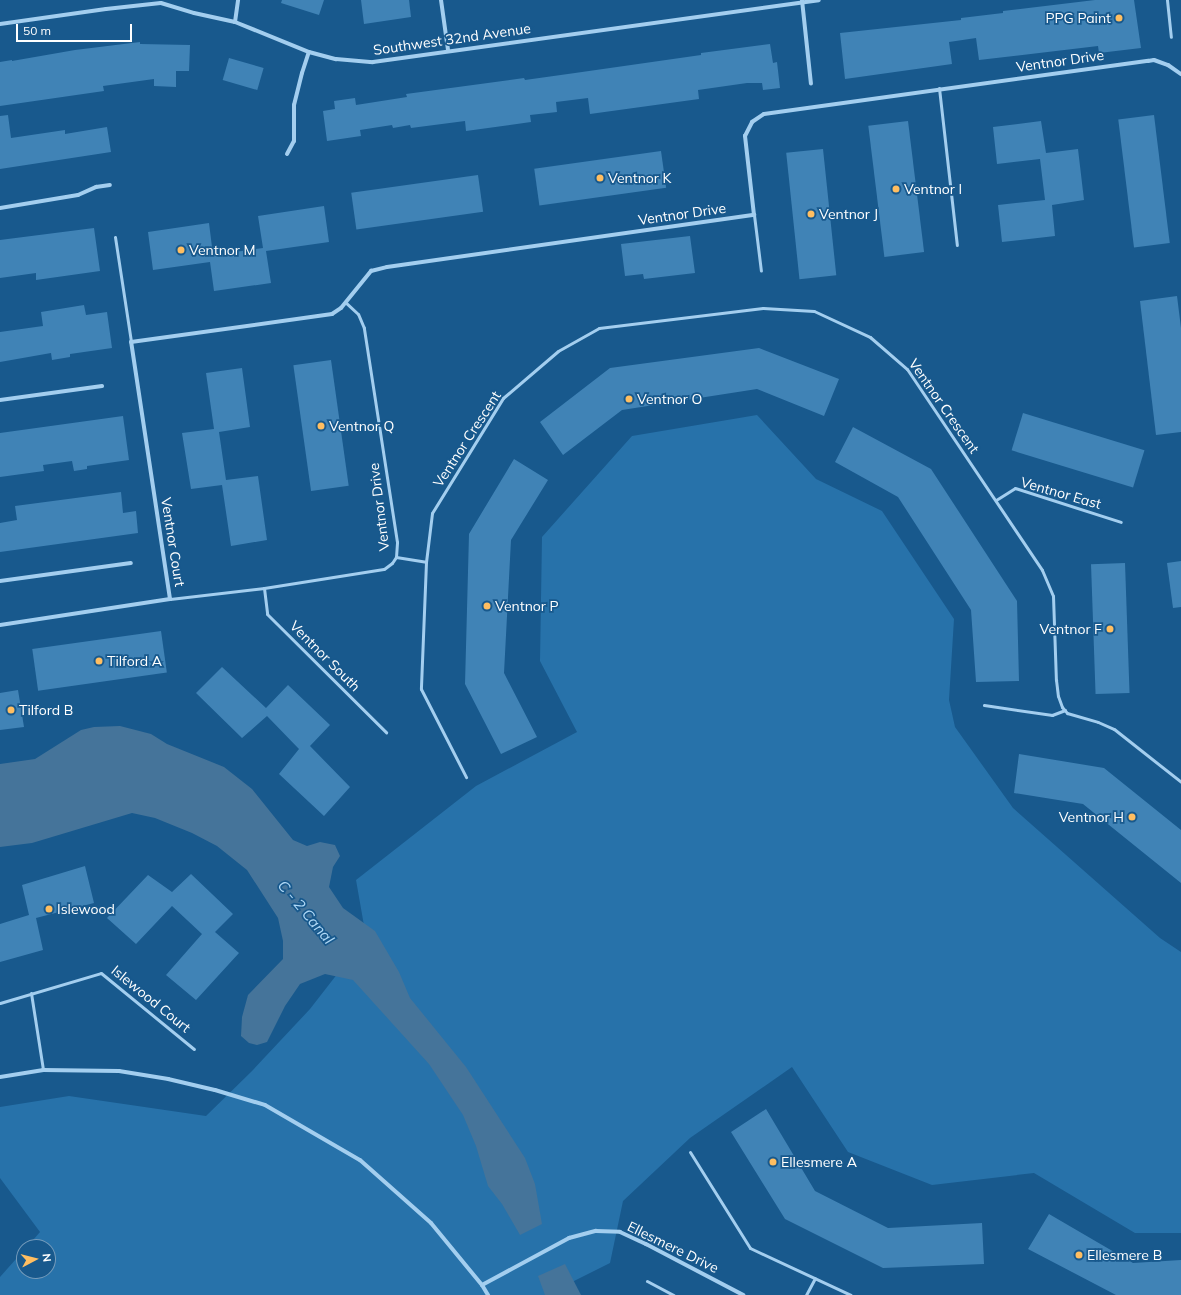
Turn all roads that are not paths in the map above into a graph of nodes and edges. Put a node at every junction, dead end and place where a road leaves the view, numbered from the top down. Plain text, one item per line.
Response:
1 (238, 0) edge
2 (441, 0) edge
3 (819, 0) edge
4 (1167, 0) edge
5 (802, 1) edge
6 (235, 22) junction
7 (0, 24) edge
8 (1171, 37) dead end
9 (448, 50) junction
10 (309, 52) junction
11 (1181, 74) edge
12 (811, 84) dead end
13 (939, 88) junction
14 (287, 154) dead end
15 (110, 184) dead end
16 (0, 208) edge
17 (754, 215) junction
18 (115, 237) dead end
19 (957, 245) dead end
20 (761, 271) dead end
21 (346, 303) junction
22 (131, 342) junction
23 (102, 386) dead end
24 (0, 400) edge
25 (996, 500) junction
26 (1121, 522) dead end
27 (396, 557) junction
28 (131, 562) dead end
29 (426, 562) junction
30 (0, 581) edge
31 (264, 588) junction
32 (170, 599) junction
33 (0, 625) edge
34 (984, 705) dead end
35 (1065, 710) junction
36 (386, 732) dead end
37 (466, 777) dead end
38 (1181, 782) edge
39 (30, 993) junction
40 (0, 1003) edge
41 (194, 1049) dead end
42 (43, 1070) junction
43 (0, 1077) edge
44 (690, 1152) dead end
45 (815, 1278) junction
46 (647, 1281) dead end
47 (482, 1285) junction
48 (488, 1295) edge
49 (673, 1295) edge
50 (743, 1295) edge
51 (806, 1295) edge
52 (851, 1295) edge

1 - 6 street
2 - 9 street
3 - 5 street, Southwest 32nd Avenue
4 - 8 lane
5 - 9 street, Southwest 32nd Avenue
5 - 12 street
6 - 7 street, Southwest 32nd Avenue
6 - 10 street, Southwest 32nd Avenue
9 - 10 street, Southwest 32nd Avenue
10 - 14 street
11 - 13 street, Ventnor Drive
13 - 17 street, Ventnor Drive
13 - 19 lane
15 - 16 street
17 - 20 lane
17 - 21 street, Ventnor Drive
18 - 22 lane
21 - 22 street, Ventnor Drive
21 - 27 lane, Ventnor Drive
22 - 32 street, Ventnor Court
23 - 24 street
25 - 26 lane, Ventnor East
25 - 29 lane, Ventnor Crescent
25 - 35 lane, Ventnor Crescent
27 - 29 lane
27 - 31 lane, Ventnor Drive
28 - 30 street
29 - 37 lane
31 - 32 lane, Ventnor Drive
31 - 36 lane, Ventnor South
32 - 33 street, Ventnor Court
34 - 35 lane
35 - 38 lane
39 - 40 lane, Islewood Court
39 - 41 lane, Islewood Court
39 - 42 lane
42 - 43 street
42 - 47 street
44 - 45 lane
45 - 51 lane
45 - 52 lane
46 - 49 lane
47 - 48 street
47 - 50 street, Ellesmere Drive

